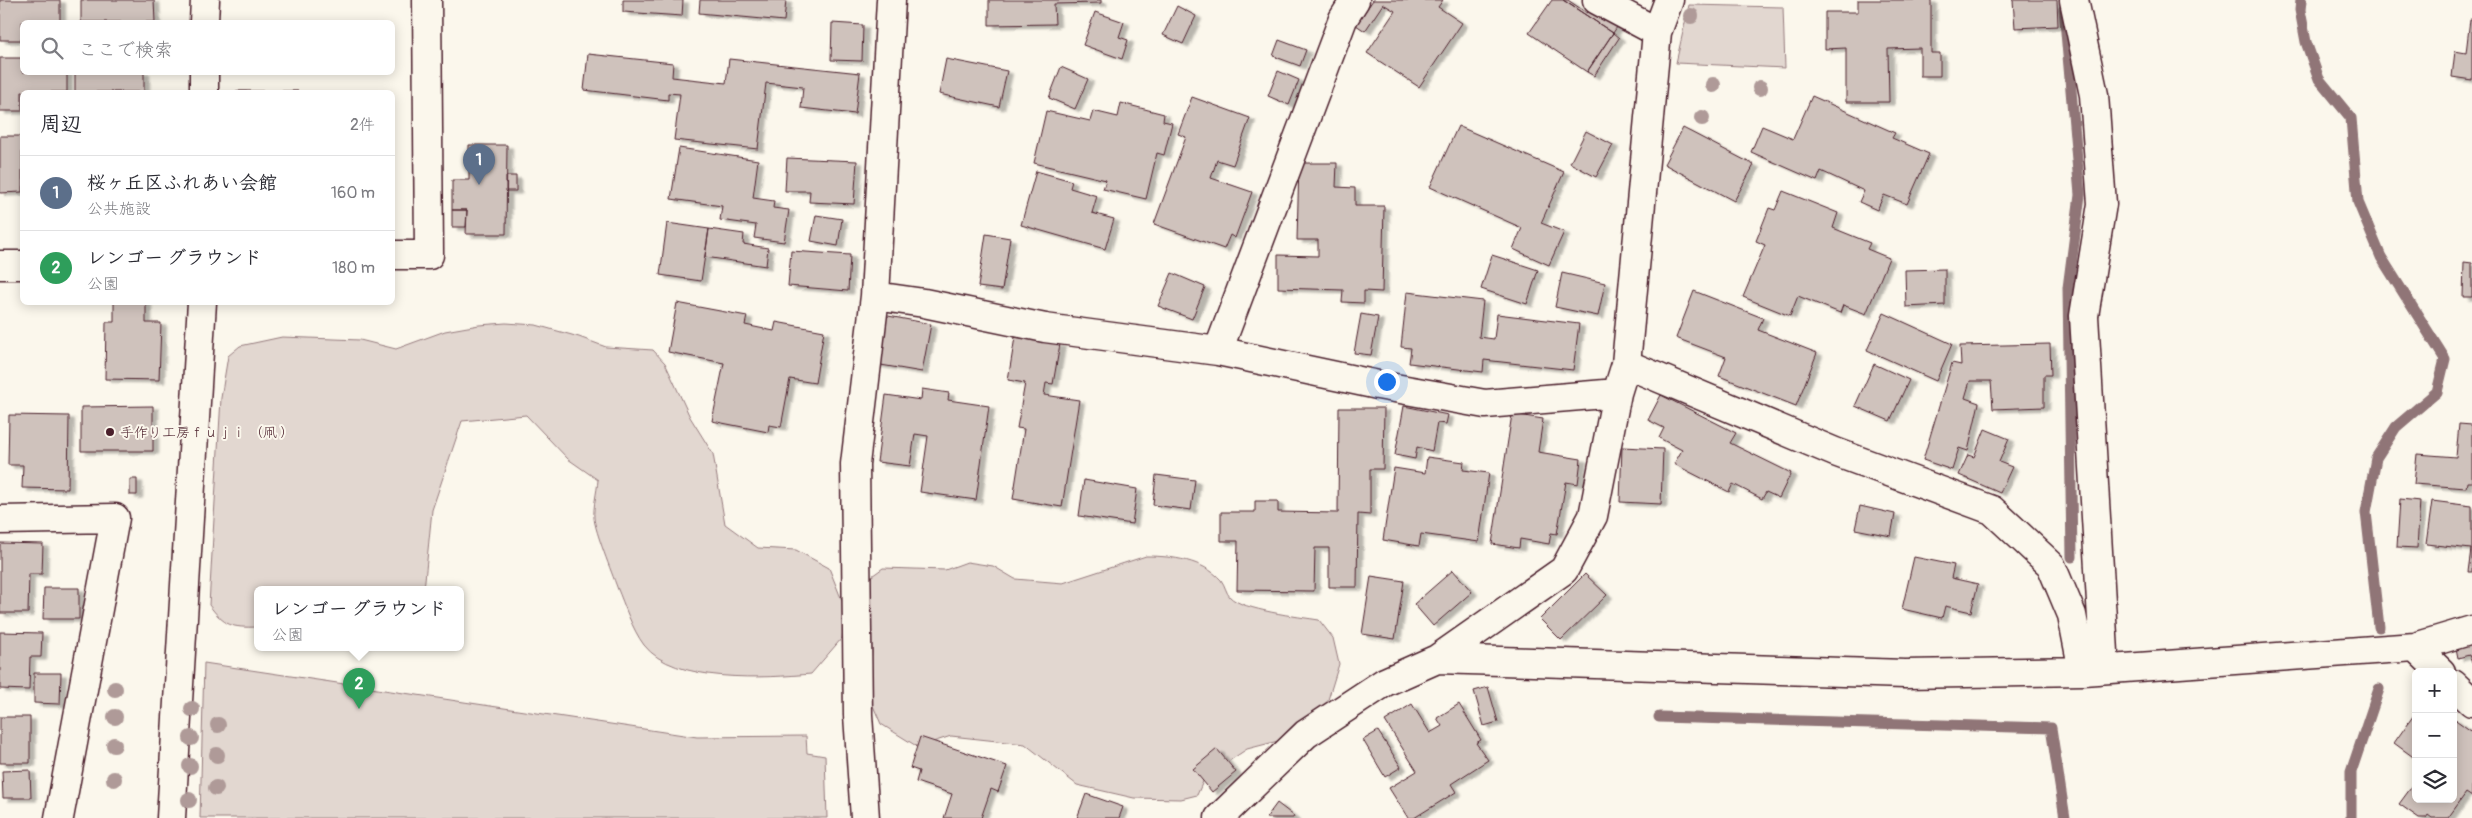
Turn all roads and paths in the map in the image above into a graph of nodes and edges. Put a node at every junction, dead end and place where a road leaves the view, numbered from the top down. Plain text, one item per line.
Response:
1 (204, 0) edge
2 (427, 0) edge
3 (891, 0) edge
4 (1355, 0) edge
5 (1597, 0) edge
6 (1669, 0) edge
7 (2074, 0) edge
8 (204, 20) edge
9 (1658, 32) junction
10 (204, 75) edge
11 (204, 90) edge
12 (395, 256) edge
13 (0, 265) edge
14 (20, 265) edge
15 (875, 296) junction
16 (202, 305) edge
17 (1218, 351) junction
18 (1626, 364) junction
19 (1617, 392) junction
20 (0, 520) edge
21 (2472, 630) edge
22 (2415, 647) junction
23 (1437, 659) junction
24 (2436, 668) edge
25 (2094, 670) junction
26 (2457, 688) edge
27 (2472, 702) edge
28 (59, 818) edge
29 (171, 818) edge
30 (865, 818) edge
31 (1219, 818) edge

1 - 8 street
2 - 12 street
3 - 15 street
4 - 17 street
5 - 9 street
6 - 9 street
7 - 25 street
9 - 18 street
10 - 11 street
13 - 14 street
15 - 17 street
15 - 30 street
16 - 29 street
17 - 19 street
18 - 19 street
18 - 25 street
19 - 23 street
20 - 28 street
21 - 22 street
22 - 24 street
22 - 25 street
23 - 25 street
23 - 31 street
26 - 27 street

